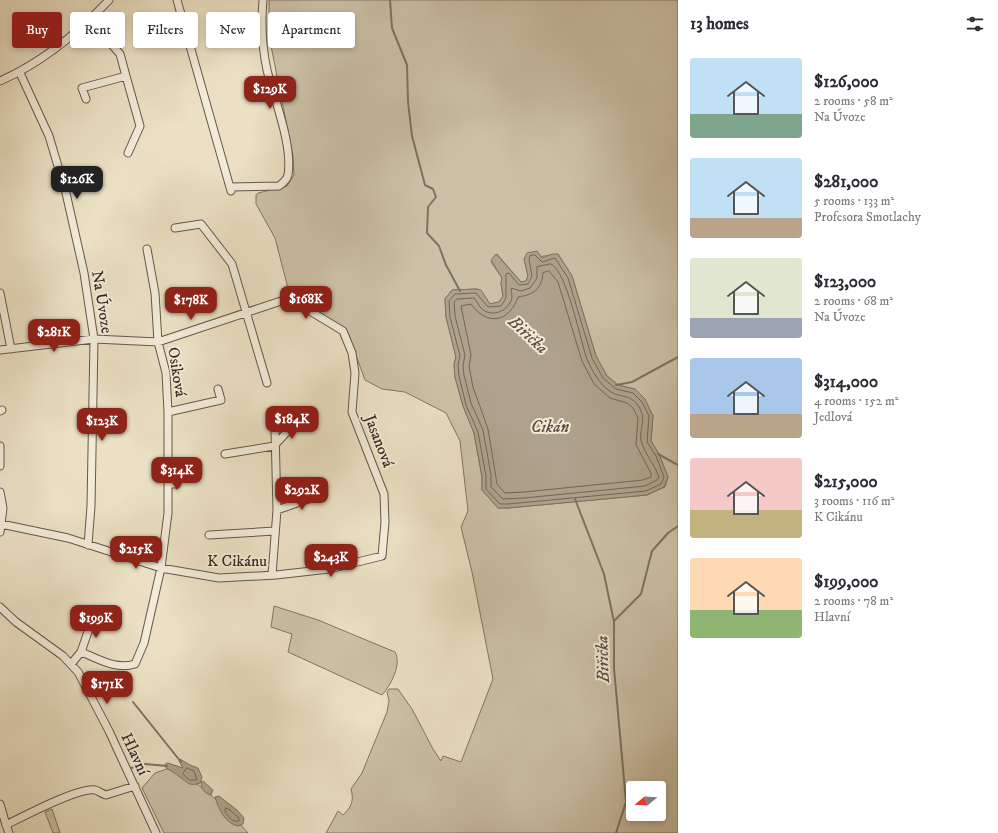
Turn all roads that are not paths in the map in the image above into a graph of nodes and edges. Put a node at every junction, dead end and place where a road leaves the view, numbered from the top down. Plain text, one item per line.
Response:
1 (109, 0) edge
2 (177, 0) edge
3 (263, 0) edge
4 (98, 12) edge
5 (70, 36) edge
6 (115, 48) edge
7 (20, 73) junction
8 (126, 76) junction
9 (0, 82) edge
10 (86, 99) dead end
11 (128, 153) dead end
12 (176, 228) dead end
13 (147, 248) dead end
14 (0, 293) edge
15 (245, 312) junction
16 (94, 339) junction
17 (158, 342) junction
18 (11, 349) junction
19 (0, 350) edge
20 (267, 383) dead end
21 (218, 390) dead end
22 (168, 412) junction
23 (296, 422) dead end
24 (275, 430) dead end
25 (0, 446) edge
26 (274, 446) junction
27 (225, 454) dead end
28 (0, 466) edge
29 (176, 474) dead end
30 (168, 484) junction
31 (0, 492) edge
32 (320, 495) dead end
33 (277, 510) junction
34 (1, 524) junction
35 (275, 531) junction
36 (0, 532) edge
37 (209, 535) dead end
38 (88, 545) junction
39 (382, 556) joint
40 (161, 568) junction
41 (272, 575) junction
42 (0, 607) edge
43 (92, 620) dead end
44 (81, 652) junction
45 (71, 664) junction
46 (135, 786) junction
47 (0, 804) edge
48 (6, 825) junction
49 (9, 833) edge
50 (156, 833) edge

1 - 4 street
2 - 3 street
5 - 7 street
6 - 8 street
7 - 9 street
7 - 16 street, Na Úvoze
8 - 10 street
8 - 11 street
12 - 15 street
13 - 17 street, Osiková
14 - 18 street
15 - 17 street
15 - 20 street
15 - 39 street, Jasanová
16 - 17 street
16 - 18 street
16 - 38 street, Na Úvoze
17 - 22 street, Osiková
18 - 19 street
21 - 22 street, Osiková
22 - 30 street
23 - 26 street
24 - 26 street
25 - 28 street
26 - 27 street
26 - 33 street
29 - 30 street
30 - 40 street
31 - 34 street
32 - 33 street
33 - 35 street
34 - 36 street
34 - 38 street, K Cikánu
35 - 37 street
35 - 41 street
38 - 40 street, K Cikánu
39 - 41 street, K Cikánu
40 - 41 street, K Cikánu
40 - 44 street
42 - 45 street, Hlavní
43 - 44 street
44 - 45 street
45 - 46 street, Hlavní
46 - 48 street
46 - 50 street, Hlavní
47 - 48 street
48 - 49 street

